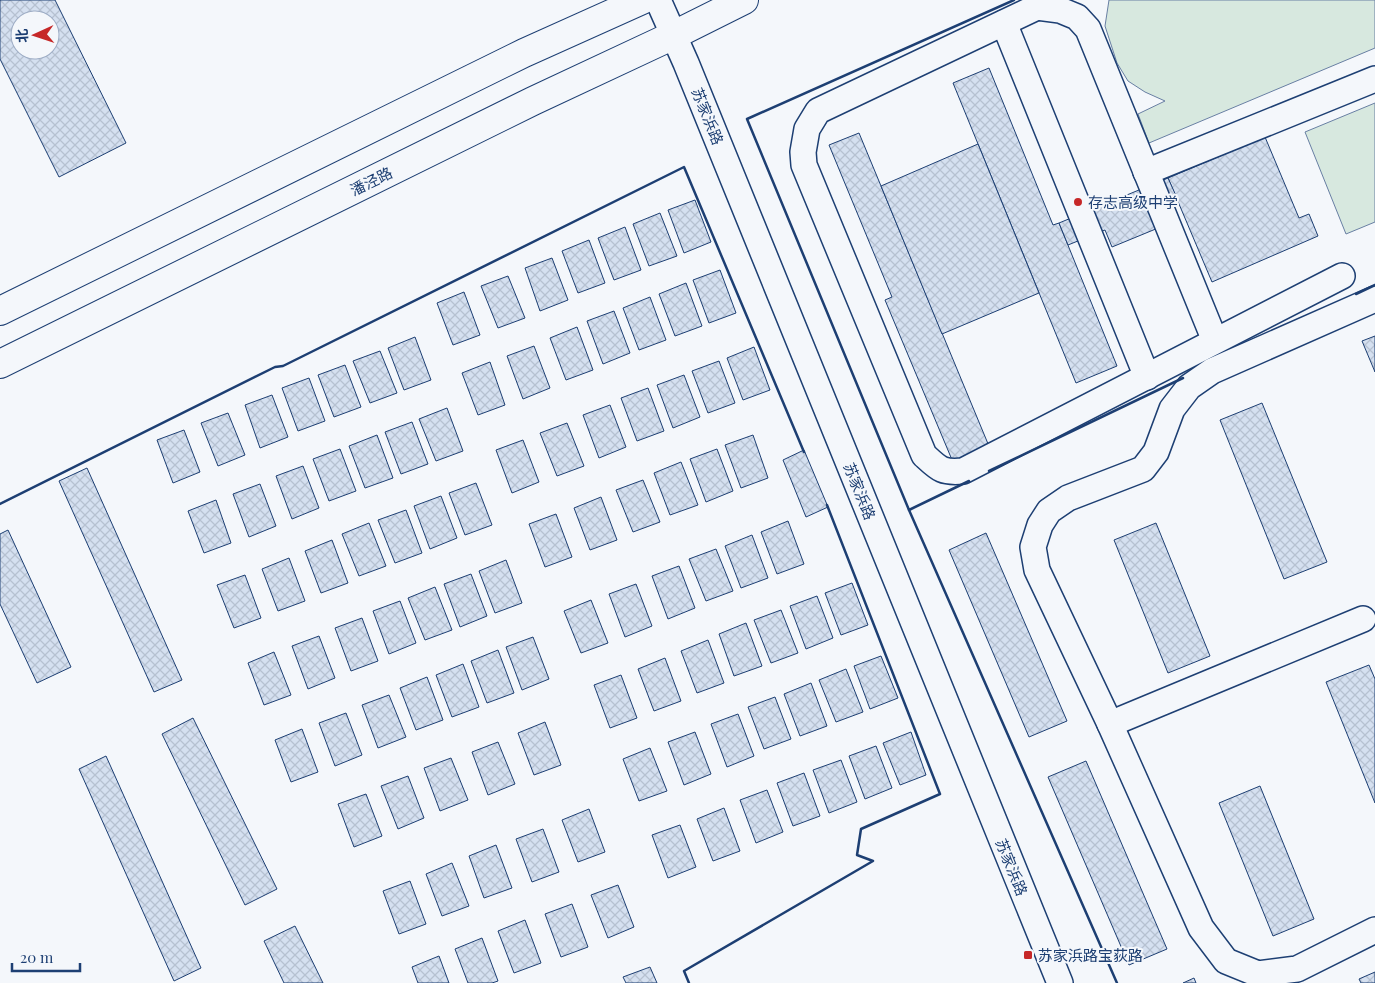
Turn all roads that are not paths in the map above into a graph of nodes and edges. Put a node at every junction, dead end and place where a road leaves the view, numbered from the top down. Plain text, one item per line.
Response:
1 (642, 0) edge
2 (658, 0) edge
3 (744, 0) edge
4 (1035, 4) edge
5 (1004, 23) junction
6 (674, 35) junction
7 (1375, 79) edge
8 (1146, 172) junction
9 (1342, 276) dead end
10 (1375, 300) edge
11 (0, 311) edge
12 (1215, 341) junction
13 (0, 364) edge
14 (1147, 376) junction
15 (1363, 619) dead end
16 (1110, 724) junction
17 (1375, 930) edge
18 (1060, 983) edge

1 - 11 main road
2 - 6 street, 苏家浜路
3 - 6 main road, 潘泾路
4 - 5 street
4 - 8 street
5 - 14 street
5 - 14 street
6 - 13 main road, 潘泾路
6 - 18 street, 苏家浜路
7 - 8 street
8 - 12 street
9 - 12 street
10 - 16 street
12 - 14 street
15 - 16 street
16 - 17 street

